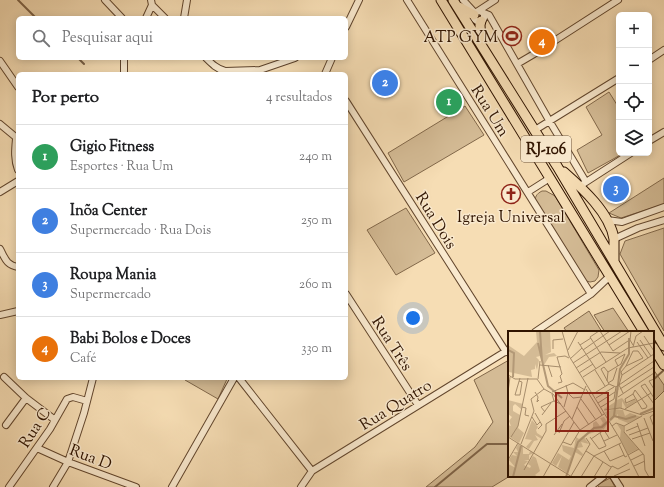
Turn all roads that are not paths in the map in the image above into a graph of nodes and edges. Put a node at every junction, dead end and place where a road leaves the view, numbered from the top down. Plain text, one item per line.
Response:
1 (105, 0) edge
2 (187, 0) edge
3 (358, 0) edge
4 (407, 0) edge
5 (441, 0) edge
6 (495, 0) edge
7 (618, 0) edge
8 (457, 1) edge
9 (152, 3) edge
10 (479, 15) junction
11 (120, 16) edge
12 (147, 16) edge
13 (163, 16) edge
14 (184, 16) edge
15 (348, 22) edge
16 (481, 44) junction
17 (664, 50) edge
18 (652, 58) edge
19 (124, 60) edge
20 (208, 60) edge
21 (289, 60) edge
22 (331, 60) edge
23 (0, 61) edge
24 (517, 64) junction
25 (124, 72) edge
26 (326, 72) edge
27 (616, 80) edge
28 (16, 84) edge
29 (348, 104) edge
30 (550, 122) junction
31 (0, 124) edge
32 (535, 130) junction
33 (664, 132) edge
34 (16, 138) edge
35 (652, 139) edge
36 (16, 144) edge
37 (626, 156) edge
38 (16, 165) edge
39 (557, 166) junction
40 (550, 178) junction
41 (16, 182) edge
42 (583, 184) junction
43 (0, 192) edge
44 (528, 192) junction
45 (664, 207) edge
46 (607, 220) junction
47 (664, 220) edge
48 (622, 222) junction
49 (626, 233) junction
50 (614, 239) junction
51 (0, 248) edge
52 (614, 262) junction
53 (16, 266) edge
54 (610, 276) junction
55 (591, 294) junction
56 (348, 297) edge
57 (16, 311) edge
58 (0, 315) edge
59 (536, 331) edge
60 (643, 331) edge
61 (664, 346) edge
62 (654, 349) edge
63 (507, 351) edge
64 (663, 364) edge
65 (4, 377) dead end
66 (92, 380) edge
67 (233, 380) edge
68 (241, 380) edge
69 (26, 398) junction
70 (87, 401) junction
71 (418, 405) junction
72 (55, 420) junction
73 (6, 425) dead end
74 (36, 448) junction
75 (68, 462) junction
76 (312, 471) junction
77 (603, 477) edge
78 (614, 477) edge
79 (124, 485) edge
80 (9, 487) edge
81 (53, 487) edge
82 (136, 487) edge
83 (172, 487) edge
84 (301, 487) edge
85 (590, 487) edge
86 (620, 487) edge

1 - 11 street
2 - 14 street
3 - 15 street
4 - 44 street, Rua Um
5 - 40 highway, RJ-106
6 - 10 street
7 - 24 street
8 - 10 highway
8 - 16 highway, RJ-106
9 - 12 street
9 - 13 street
10 - 16 highway
10 - 24 street
16 - 32 highway, RJ-106
17 - 18 street
19 - 25 street
20 - 21 street
22 - 26 street
23 - 28 street
24 - 30 street
27 - 30 street
29 - 63 street, Rua Dois
30 - 32 street
30 - 42 street
31 - 34 street
32 - 39 highway, RJ-106
33 - 35 street
36 - 38 street
37 - 42 street
39 - 42 highway
39 - 52 highway, RJ-106
40 - 44 street
40 - 54 highway, RJ-106
41 - 43 street
42 - 46 highway
44 - 55 street, Rua Um
45 - 48 street
46 - 48 street
46 - 50 highway
47 - 49 street
48 - 49 street
49 - 50 street
50 - 52 highway
51 - 53 street
52 - 61 highway, RJ-106
54 - 55 street
54 - 60 highway, RJ-106
55 - 59 street
56 - 71 street, Rua Três
57 - 58 street
62 - 64 highway
63 - 71 street, Rua Quatro
65 - 69 street
66 - 70 street
67 - 83 street
68 - 76 street
69 - 72 street
69 - 73 street
70 - 72 street, Rua C
70 - 75 street
71 - 76 street, Rua Quatro
72 - 74 street, Rua C
74 - 75 street, Rua D
74 - 80 street, Rua C
75 - 79 street, Rua D
75 - 81 street
76 - 84 street, Rua Quatro
77 - 85 street
78 - 86 street
79 - 82 street, Rua D

